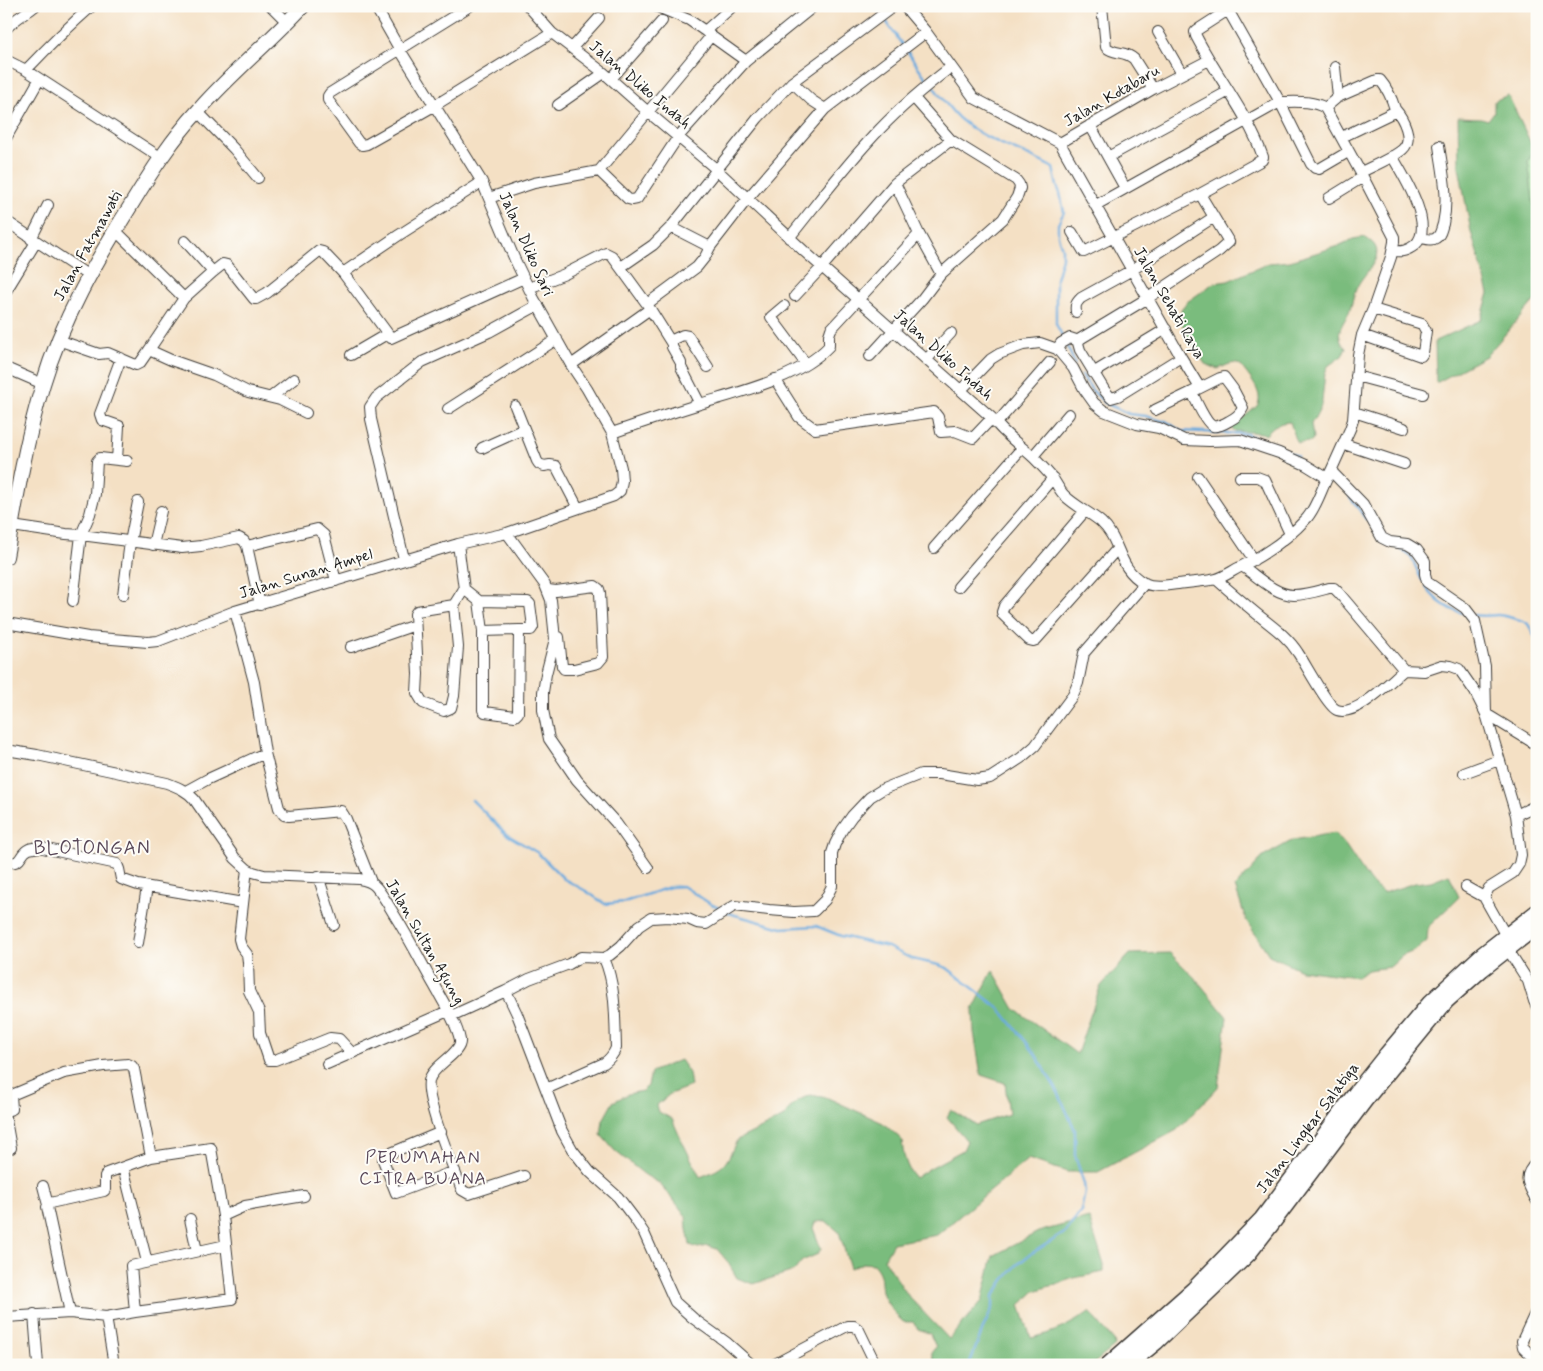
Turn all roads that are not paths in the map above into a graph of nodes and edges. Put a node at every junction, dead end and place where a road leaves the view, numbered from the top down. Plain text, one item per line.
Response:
1 (35, 6) edge
2 (92, 6) edge
3 (272, 6) edge
4 (303, 6) edge
5 (376, 6) edge
6 (470, 6) edge
7 (528, 6) edge
8 (655, 6) edge
9 (733, 6) edge
10 (814, 6) edge
11 (904, 6) edge
12 (1102, 6) edge
13 (1228, 8) edge
14 (886, 12) edge
15 (599, 18) dead end
16 (662, 21) dead end
17 (288, 23) junction
18 (6, 29) edge
19 (926, 32) junction
20 (1158, 32) dead end
21 (552, 34) junction
22 (708, 34) junction
23 (572, 48) junction
24 (400, 50) junction
25 (6, 60) edge
26 (1209, 60) junction
27 (746, 61) junction
28 (952, 67) junction
29 (1335, 67) dead end
30 (26, 70) junction
31 (1182, 74) junction
32 (608, 76) junction
33 (39, 80) junction
34 (792, 82) junction
35 (1153, 89) junction
36 (1229, 91) junction
37 (1338, 97) junction
38 (914, 98) junction
39 (1280, 102) junction
40 (558, 105) dead end
41 (434, 106) junction
42 (1325, 108) junction
43 (825, 109) junction
44 (1396, 109) junction
45 (197, 111) junction
46 (648, 112) junction
47 (1246, 122) junction
48 (1090, 125) junction
49 (678, 137) junction
50 (1342, 137) junction
51 (6, 138) edge
52 (951, 140) junction
53 (1060, 143) junction
54 (1439, 146) dead end
55 (1348, 152) junction
56 (1392, 156) junction
57 (160, 157) junction
58 (1108, 157) junction
59 (716, 169) junction
60 (599, 171) junction
61 (1362, 175) junction
62 (258, 178) dead end
63 (482, 182) junction
64 (895, 182) junction
65 (1125, 188) junction
66 (1200, 194) junction
67 (489, 198) junction
68 (748, 198) junction
69 (1329, 198) dead end
70 (48, 205) dead end
71 (1096, 205) junction
72 (1214, 217) junction
73 (6, 222) edge
74 (671, 227) junction
75 (115, 230) junction
76 (1072, 232) dead end
77 (919, 234) junction
78 (1114, 237) junction
79 (789, 238) junction
80 (1421, 238) junction
81 (33, 240) junction
82 (185, 241) dead end
83 (710, 247) junction
84 (1393, 251) junction
85 (822, 267) junction
86 (621, 268) junction
87 (1132, 270) junction
88 (213, 272) junction
89 (343, 273) junction
90 (941, 274) junction
91 (89, 276) junction
92 (524, 278) junction
93 (529, 288) junction
94 (6, 291) edge
95 (795, 296) dead end
96 (184, 298) junction
97 (1148, 298) junction
98 (859, 299) junction
99 (538, 305) junction
100 (649, 306) junction
101 (784, 306) dead end
102 (1373, 309) junction
103 (1076, 312) dead end
104 (1166, 329) junction
105 (894, 330) junction
106 (951, 333) dead end
107 (388, 334) junction
108 (1362, 335) junction
109 (557, 339) junction
110 (58, 340) junction
111 (670, 341) junction
112 (1067, 343) junction
113 (149, 350) junction
114 (351, 355) dead end
115 (870, 356) dead end
116 (1181, 357) junction
117 (121, 358) junction
118 (926, 359) junction
119 (1050, 362) dead end
120 (806, 364) junction
121 (571, 365) junction
122 (708, 367) dead end
123 (6, 368) edge
124 (1093, 373) junction
125 (1356, 376) junction
126 (294, 379) dead end
127 (775, 379) junction
128 (43, 384) junction
129 (961, 390) junction
130 (1196, 390) junction
131 (1423, 394) dead end
132 (271, 397) junction
133 (700, 404) junction
134 (515, 406) dead end
135 (448, 409) dead end
136 (1155, 410) dead end
137 (1354, 412) junction
138 (306, 413) dead end
139 (1069, 414) dead end
140 (994, 421) junction
141 (1404, 428) dead end
142 (524, 429) junction
143 (612, 433) junction
144 (1344, 444) junction
145 (482, 448) dead end
146 (1022, 448) junction
147 (1033, 456) junction
148 (1404, 464) dead end
149 (1329, 475) junction
150 (1198, 477) dead end
151 (1240, 477) dead end
152 (1053, 478) junction
153 (610, 497) joint
154 (138, 502) dead end
155 (10, 505) edge
156 (578, 508) junction
157 (161, 511) dead end
158 (1085, 511) junction
159 (12, 526) junction
160 (507, 533) junction
161 (1290, 534) junction
162 (82, 535) junction
163 (130, 542) junction
164 (458, 544) junction
165 (154, 545) junction
166 (247, 546) junction
167 (934, 548) dead end
168 (1117, 549) junction
169 (6, 557) edge
170 (404, 559) junction
171 (1254, 560) junction
172 (1242, 566) junction
173 (1216, 579) junction
174 (336, 581) junction
175 (1145, 583) junction
176 (958, 587) dead end
177 (464, 589) junction
178 (552, 590) junction
179 (123, 595) dead end
180 (73, 600) dead end
181 (479, 601) junction
182 (260, 604) junction
183 (454, 605) junction
184 (235, 611) junction
185 (6, 623) edge
186 (415, 624) junction
187 (518, 630) junction
188 (483, 631) junction
189 (351, 647) dead end
190 (1404, 670) junction
191 (1486, 714) junction
192 (1537, 745) edge
193 (6, 750) edge
194 (265, 753) junction
195 (1499, 760) junction
196 (1464, 773) dead end
197 (186, 791) junction
198 (1537, 805) edge
199 (1516, 815) junction
200 (6, 862) edge
201 (648, 868) dead end
202 (247, 869) junction
203 (318, 876) junction
204 (371, 882) junction
205 (147, 886) junction
206 (1466, 887) dead end
207 (1484, 897) junction
208 (243, 903) junction
209 (1537, 912) edge
210 (334, 925) dead end
211 (1537, 926) edge
212 (1507, 942) junction
213 (138, 943) dead end
214 (604, 958) junction
215 (506, 991) junction
216 (1537, 1007) edge
217 (449, 1013) junction
218 (352, 1053) junction
219 (326, 1064) dead end
220 (546, 1089) junction
221 (6, 1111) edge
222 (6, 1120) edge
223 (441, 1132) junction
224 (11, 1148) dead end
225 (151, 1157) junction
226 (1537, 1162) edge
227 (123, 1167) junction
228 (455, 1171) junction
229 (524, 1176) dead end
230 (43, 1186) dead end
231 (304, 1196) dead end
232 (1537, 1201) edge
233 (48, 1205) junction
234 (223, 1216) junction
235 (190, 1220) dead end
236 (1266, 1223) junction
237 (226, 1245) junction
238 (197, 1251) junction
239 (147, 1262) junction
240 (1537, 1309) edge
241 (135, 1312) junction
242 (70, 1313) junction
243 (34, 1314) junction
244 (6, 1316) edge
245 (106, 1317) junction
246 (1537, 1361) edge
247 (38, 1365) edge
248 (114, 1365) edge
249 (752, 1365) edge
250 (773, 1365) edge
251 (876, 1365) edge
252 (1108, 1365) edge
253 (1128, 1365) edge

1 - 18 street
2 - 30 street
3 - 17 street
4 - 17 main road, Jalan Fatmawati
5 - 24 street, Jalan Dliko Sari
6 - 24 street
7 - 21 street, Jalan Dliko Indah
8 - 22 street
9 - 22 street
10 - 27 street
11 - 19 street, Jalan Kotabaru
12 - 35 street
13 - 26 street
13 - 39 street
14 - 34 street
15 - 23 street
16 - 32 street
17 - 45 main road, Jalan Fatmawati
19 - 28 street, Jalan Kotabaru
19 - 43 street
20 - 31 street
21 - 23 street, Jalan Dliko Indah
21 - 41 street
22 - 27 street
22 - 46 street
23 - 32 street, Jalan Dliko Indah
24 - 41 street, Jalan Dliko Sari
24 - 41 street
25 - 30 street
26 - 31 street, Jalan Kotabaru
26 - 36 street
27 - 49 street
28 - 38 street
28 - 53 street, Jalan Kotabaru
29 - 37 street
30 - 33 street
31 - 35 street, Jalan Kotabaru
32 - 40 street
32 - 46 street, Jalan Dliko Indah
33 - 51 street
33 - 57 street
34 - 43 street
34 - 59 street
35 - 48 street, Jalan Kotabaru
36 - 47 street
36 - 58 street
37 - 42 street
37 - 44 street
38 - 52 street
38 - 79 street
39 - 42 street
39 - 47 street
39 - 55 street
41 - 63 street, Jalan Dliko Sari
42 - 50 street
43 - 68 street
44 - 50 street
44 - 56 street
45 - 57 main road, Jalan Fatmawati
45 - 62 street
46 - 49 street, Jalan Dliko Indah
46 - 60 street
47 - 65 street
47 - 66 street
48 - 53 street, Jalan Kotabaru
48 - 58 street
49 - 59 street, Jalan Dliko Indah
49 - 60 street
50 - 55 street
52 - 64 street
52 - 90 street
53 - 71 street, Jalan Sehati Raya
54 - 80 street
55 - 61 street
56 - 61 street
56 - 80 street
57 - 75 main road, Jalan Fatmawati
58 - 65 street
59 - 68 street, Jalan Dliko Indah
59 - 74 street
60 - 67 street
61 - 69 street
61 - 84 street
63 - 67 street, Jalan Dliko Sari
63 - 89 street
64 - 77 street
64 - 85 street
65 - 71 street
66 - 72 street
66 - 78 street
67 - 92 street, Jalan Dliko Sari
68 - 79 street, Jalan Dliko Indah
68 - 83 street
70 - 81 street
71 - 78 street, Jalan Sehati Raya
72 - 87 street
72 - 97 street
73 - 81 street
74 - 83 street
74 - 86 street
75 - 91 main road, Jalan Fatmawati
75 - 96 street
76 - 78 street
77 - 90 street
77 - 98 street
78 - 87 street, Jalan Sehati Raya
79 - 85 street, Jalan Dliko Indah
80 - 84 street
81 - 91 street
81 - 94 street
82 - 88 street
83 - 100 street
84 - 102 street
85 - 95 street
85 - 98 street, Jalan Dliko Indah
86 - 93 street
86 - 100 street
87 - 97 street, Jalan Sehati Raya
87 - 103 street
88 - 89 street
88 - 96 street
89 - 107 street
90 - 105 street
91 - 110 main road, Jalan Fatmawati
92 - 93 street, Jalan Dliko Sari
92 - 107 street
93 - 99 street, Jalan Dliko Sari
96 - 113 street
97 - 104 street, Jalan Sehati Raya
97 - 112 street
98 - 105 street, Jalan Dliko Indah
98 - 120 street
99 - 109 street, Jalan Dliko Sari
99 - 170 street
100 - 111 street
100 - 121 street
101 - 120 street
102 - 108 street
102 - 108 street
104 - 116 street, Jalan Sehati Raya
104 - 124 street
105 - 115 street
105 - 118 street, Jalan Dliko Indah
106 - 118 street
107 - 114 street
108 - 125 street
109 - 121 street, Jalan Dliko Sari
109 - 135 street
110 - 117 street
110 - 128 main road, Jalan Fatmawati
111 - 122 street
111 - 133 street
112 - 124 street
112 - 129 street
112 - 149 street
113 - 117 street
113 - 132 street
116 - 124 street
116 - 130 street, Jalan Sehati Raya
117 - 162 street
118 - 129 street, Jalan Dliko Indah
119 - 140 street
120 - 127 street
121 - 143 street, Jalan Dliko Sari
123 - 128 street
125 - 131 street
125 - 137 street
126 - 132 street
127 - 133 street
127 - 140 street
128 - 155 main road, Jalan Fatmawati
129 - 140 street, Jalan Dliko Indah
130 - 130 street
130 - 136 street
132 - 138 street
133 - 143 street
134 - 142 street
137 - 141 street
137 - 144 street
139 - 147 street
140 - 146 street, Jalan Dliko Indah
142 - 145 street
142 - 156 street
143 - 153 street, Jalan Dliko Sari
144 - 148 street
144 - 149 street
146 - 147 street, Jalan Dliko Indah
146 - 167 street
147 - 152 street, Jalan Dliko Indah
149 - 161 street
149 - 191 street
150 - 171 street
151 - 161 street
152 - 158 street, Jalan Dliko Indah
152 - 176 street
153 - 156 street, Jalan Sunan Ampel
154 - 163 street
155 - 159 main road, Jalan Fatmawati
156 - 160 street, Jalan Sunan Ampel
157 - 165 street
158 - 168 street, Jalan Dliko Indah
158 - 168 street
159 - 162 street
159 - 169 main road, Jalan Fatmawati
160 - 164 street, Jalan Sunan Ampel
160 - 178 street
161 - 171 street
162 - 163 street
162 - 180 street
163 - 165 street
163 - 179 street
164 - 170 street, Jalan Sunan Ampel
164 - 177 street
165 - 166 street
166 - 174 street
166 - 182 street
168 - 175 street, Jalan Dliko Indah
170 - 174 street, Jalan Sunan Ampel
171 - 172 street
172 - 173 street
172 - 190 street
173 - 175 street
173 - 190 street
174 - 182 street, Jalan Sunan Ampel
175 - 214 street
177 - 181 street
177 - 183 street
178 - 178 street
178 - 201 street
181 - 187 street
181 - 188 street
182 - 184 street, Jalan Sunan Ampel
183 - 186 street
183 - 186 street
184 - 185 street, Jalan Sunan Ampel
184 - 194 street
186 - 189 street
187 - 188 street
187 - 188 street
190 - 191 street
191 - 192 street
191 - 195 street
193 - 197 street
194 - 197 street
194 - 204 street
195 - 196 street
195 - 199 street
197 - 202 street
198 - 199 street
199 - 207 street
200 - 205 street
202 - 203 street, Jalan Sultan Agung
202 - 208 street
203 - 204 street, Jalan Sultan Agung
203 - 210 street
204 - 217 street, Jalan Sultan Agung
205 - 208 street
205 - 213 street
206 - 207 street
207 - 212 street
208 - 218 street
209 - 212 highway, Jalan Lingkar Salatiga
211 - 212 highway, Jalan Lingkar Salatiga
212 - 216 street
212 - 236 highway, Jalan Lingkar Salatiga
214 - 215 street
214 - 220 street
215 - 217 street
215 - 220 street
217 - 218 street
217 - 223 street, Jalan Sultan Agung
218 - 219 street
220 - 249 street
221 - 225 street
222 - 224 street
223 - 228 street, Jalan Sultan Agung
223 - 228 street
225 - 227 street
225 - 234 street
226 - 232 street
227 - 233 street
227 - 239 street
228 - 229 street, Jalan Sultan Agung
230 - 233 street
231 - 234 street
233 - 242 street
234 - 237 street
235 - 238 street
236 - 252 highway, Jalan Lingkar Salatiga
236 - 253 highway, Jalan Lingkar Salatiga
237 - 238 street
237 - 241 street
238 - 239 street
239 - 241 street
240 - 246 street
241 - 245 street
242 - 243 street
242 - 245 street
243 - 244 street
243 - 247 street
245 - 248 street
250 - 251 street

